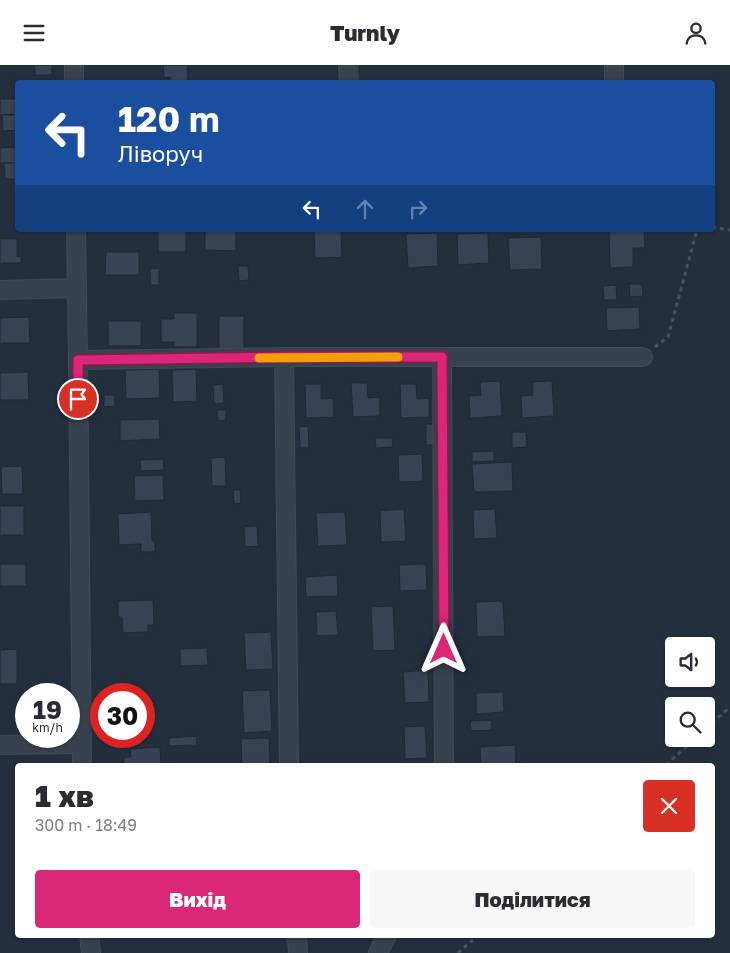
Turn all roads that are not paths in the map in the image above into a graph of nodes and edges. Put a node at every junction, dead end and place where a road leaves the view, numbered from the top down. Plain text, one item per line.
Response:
1 (74, 65) edge
2 (348, 65) edge
3 (614, 65) edge
4 (74, 80) edge
5 (349, 80) edge
6 (614, 80) edge
7 (76, 232) edge
8 (77, 288) junction
9 (0, 290) edge
10 (284, 357) junction
11 (442, 357) junction
12 (642, 357) road end
13 (78, 360) junction
14 (81, 744) junction
15 (0, 745) edge
16 (82, 763) edge
17 (289, 763) edge
18 (444, 763) edge
19 (89, 938) edge
20 (297, 938) edge
21 (386, 938) edge
22 (91, 953) edge
23 (298, 953) edge
24 (378, 953) edge

1 - 4 street
2 - 5 street
3 - 6 street
7 - 8 street
8 - 9 street
8 - 13 street
10 - 11 street
10 - 13 street
10 - 17 street
11 - 12 street
11 - 18 street
13 - 14 street
14 - 15 street
14 - 16 street
19 - 22 street
20 - 23 street
21 - 24 street

